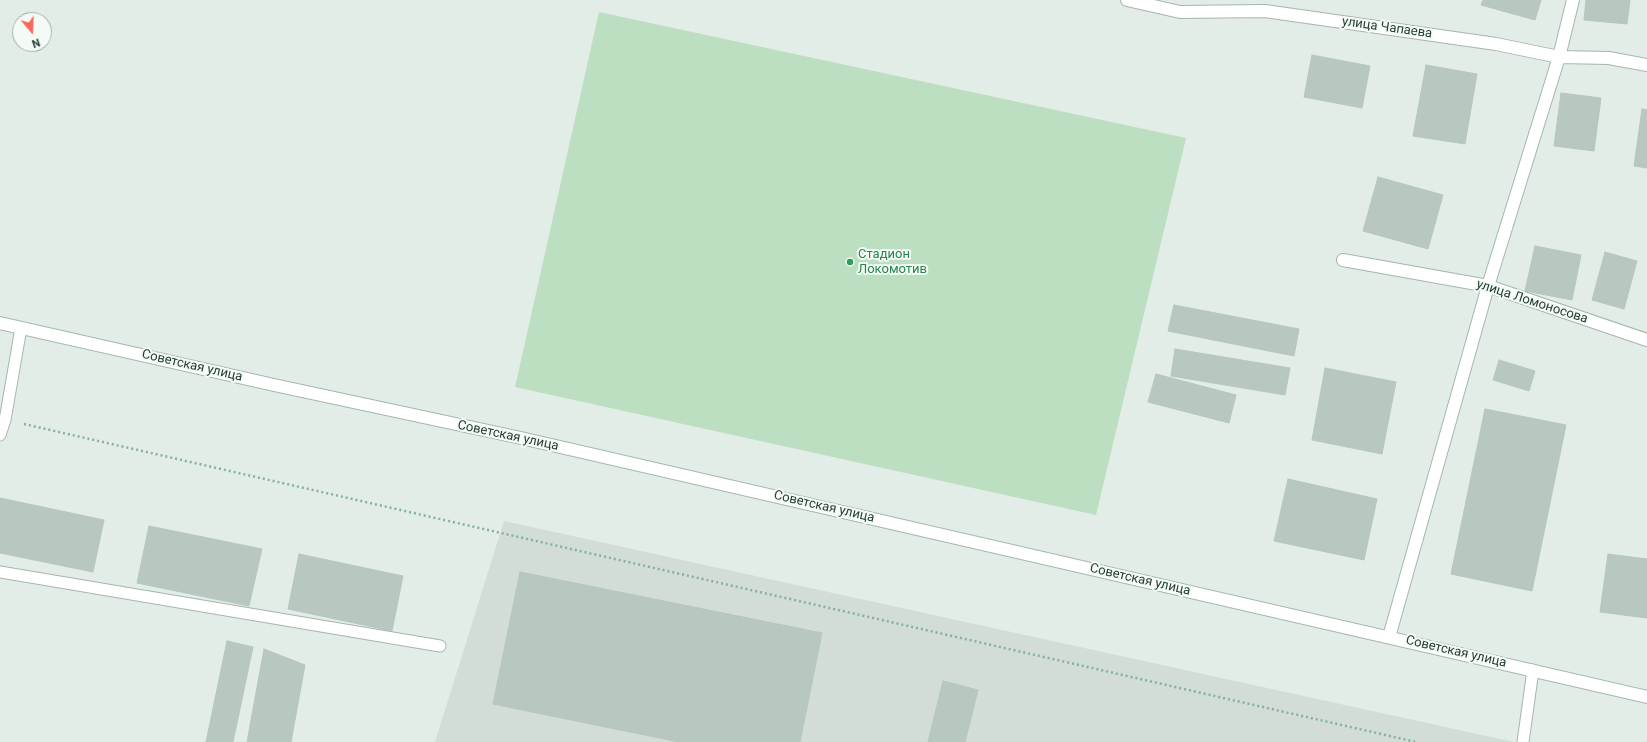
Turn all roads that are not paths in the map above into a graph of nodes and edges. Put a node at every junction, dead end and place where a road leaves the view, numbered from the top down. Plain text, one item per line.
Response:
1 (1127, 0) edge
2 (1574, 0) edge
3 (1559, 57) junction
4 (1647, 65) edge
5 (1343, 260) dead end
6 (1488, 286) junction
7 (0, 323) edge
8 (21, 328) junction
9 (1647, 340) edge
10 (0, 435) edge
11 (0, 572) edge
12 (1389, 637) junction
13 (440, 646) dead end
14 (1533, 670) junction
15 (1647, 697) edge
16 (1523, 742) edge

1 - 3 main road, улица Чапаева
2 - 3 main road
3 - 4 main road, улица Чапаева
3 - 6 main road
5 - 6 main road, улица Ломоносова
6 - 9 main road, улица Ломоносова
6 - 12 main road
7 - 8 main road, Советская улица
8 - 10 lane
8 - 12 main road, Советская улица
11 - 13 lane
12 - 14 main road, Советская улица
14 - 15 main road, Советская улица
14 - 16 lane

